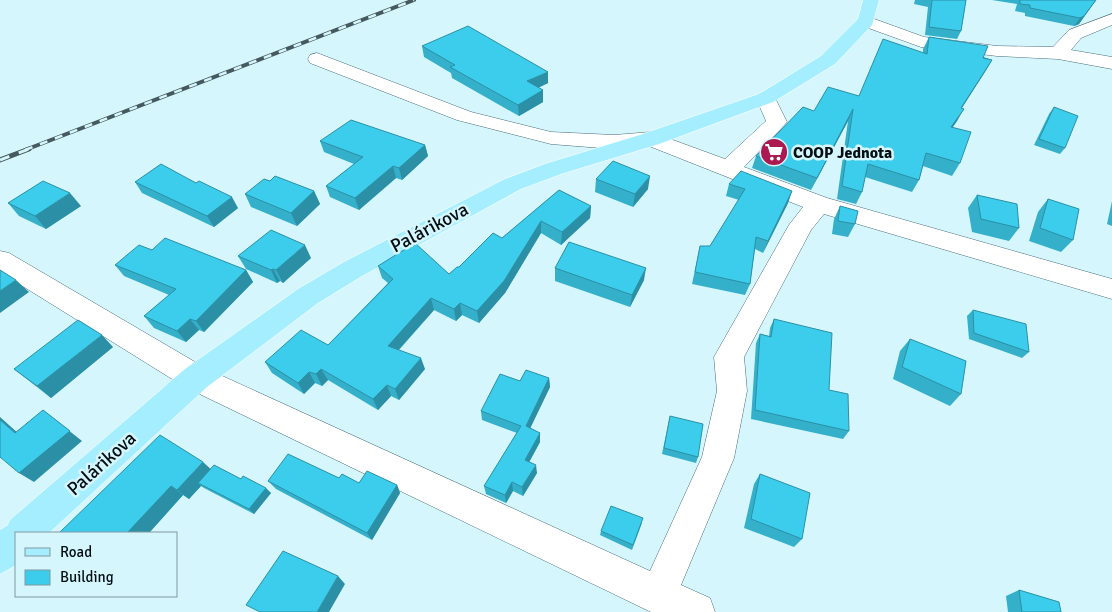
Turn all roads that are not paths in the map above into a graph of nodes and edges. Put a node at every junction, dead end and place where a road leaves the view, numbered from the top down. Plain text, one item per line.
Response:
1 (868, 11) edge
2 (1112, 19) edge
3 (1058, 53) junction
4 (317, 58) dead end
5 (1112, 64) edge
6 (766, 98) junction
7 (651, 139) junction
8 (728, 168) junction
9 (819, 204) junction
10 (0, 260) edge
11 (1112, 289) edge
12 (196, 378) junction
13 (24, 532) edge
14 (15, 541) edge
15 (0, 556) edge
16 (658, 596) junction
17 (696, 612) edge

1 - 3 street
1 - 6 main road, Palárikova
2 - 3 street
3 - 5 street
4 - 7 street
6 - 7 main road, Palárikova
6 - 8 street
7 - 8 street
7 - 12 main road, Palárikova
8 - 9 street
9 - 11 street
9 - 16 street
10 - 12 street
12 - 13 main road, Palárikova
12 - 16 street
14 - 15 main road
16 - 17 street

